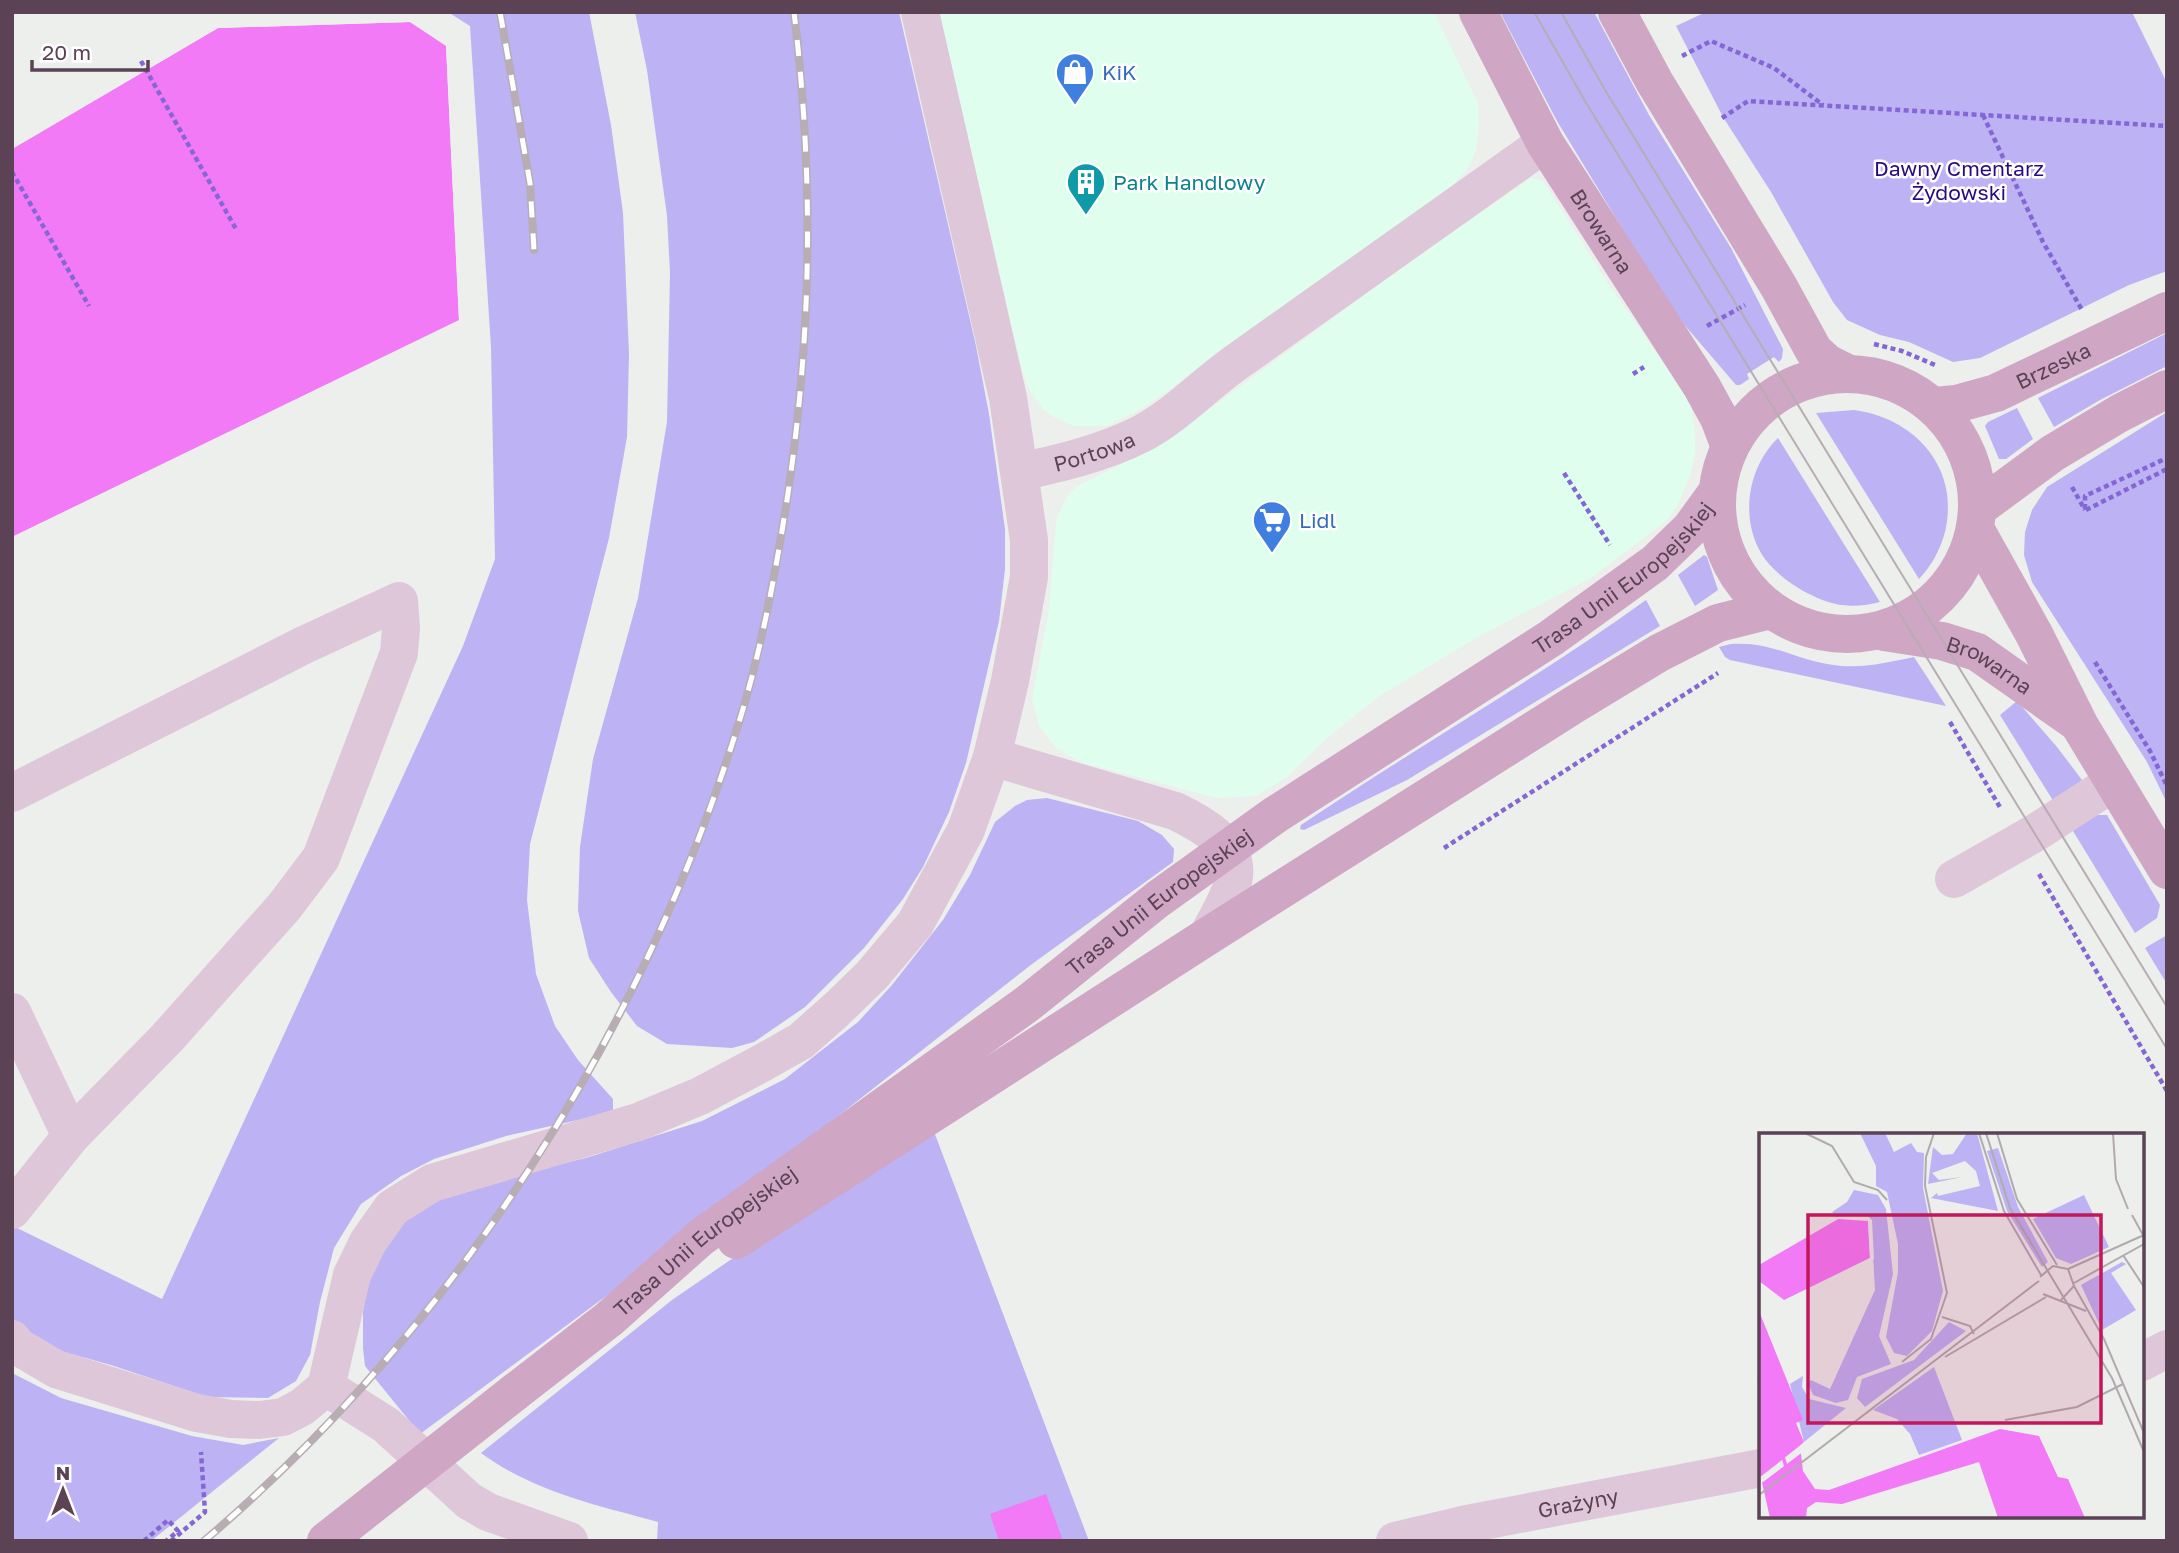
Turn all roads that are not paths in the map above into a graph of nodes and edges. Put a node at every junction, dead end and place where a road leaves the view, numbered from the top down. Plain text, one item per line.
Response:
1 (920, 12) edge
2 (1478, 12) edge
3 (1617, 12) edge
4 (1545, 143) junction
5 (2167, 311) edge
6 (1857, 357) junction
7 (2167, 389) edge
8 (1935, 406) junction
9 (1730, 447) junction
10 (1020, 472) junction
11 (1715, 495) junction
12 (1979, 519) junction
13 (1770, 610) junction
14 (1884, 632) junction
15 (2080, 726) junction
16 (992, 757) junction
17 (2114, 782) junction
18 (12, 793) edge
19 (1227, 850) junction
20 (2167, 870) edge
21 (1954, 879) dead end
22 (1208, 936) junction
23 (12, 1012) edge
24 (71, 1136) junction
25 (12, 1210) edge
26 (609, 1320) junction
27 (12, 1339) edge
28 (2167, 1349) edge
29 (2144, 1361) edge
30 (326, 1387) junction
31 (1759, 1468) edge
32 (326, 1541) edge
33 (569, 1541) edge
34 (1395, 1541) edge

1 - 10 street
2 - 4 main road, Browarna
3 - 6 main road
4 - 9 main road, Browarna
4 - 10 street, Portowa
5 - 8 main road, Brzeska
6 - 8 main road
6 - 9 main road
7 - 12 main road
8 - 12 main road, Browarna
9 - 11 main road
10 - 16 street
11 - 13 main road, Browarna
11 - 19 main road, Trasa Unii Europejskiej
12 - 14 main road
12 - 15 main road, Browarna
13 - 14 main road, Browarna
13 - 22 main road, Trasa Unii Europejskiej
14 - 15 main road, Browarna
15 - 17 main road, Browarna
16 - 19 street
16 - 30 street
17 - 20 main road, Browarna
17 - 21 street
18 - 24 street
19 - 22 street
19 - 26 main road, Trasa Unii Europejskiej
22 - 26 main road, Trasa Unii Europejskiej
23 - 24 street
24 - 25 street
26 - 32 main road, Trasa Unii Europejskiej, bridge
27 - 30 street
28 - 29 street
30 - 33 street
31 - 34 street, Grażyny

